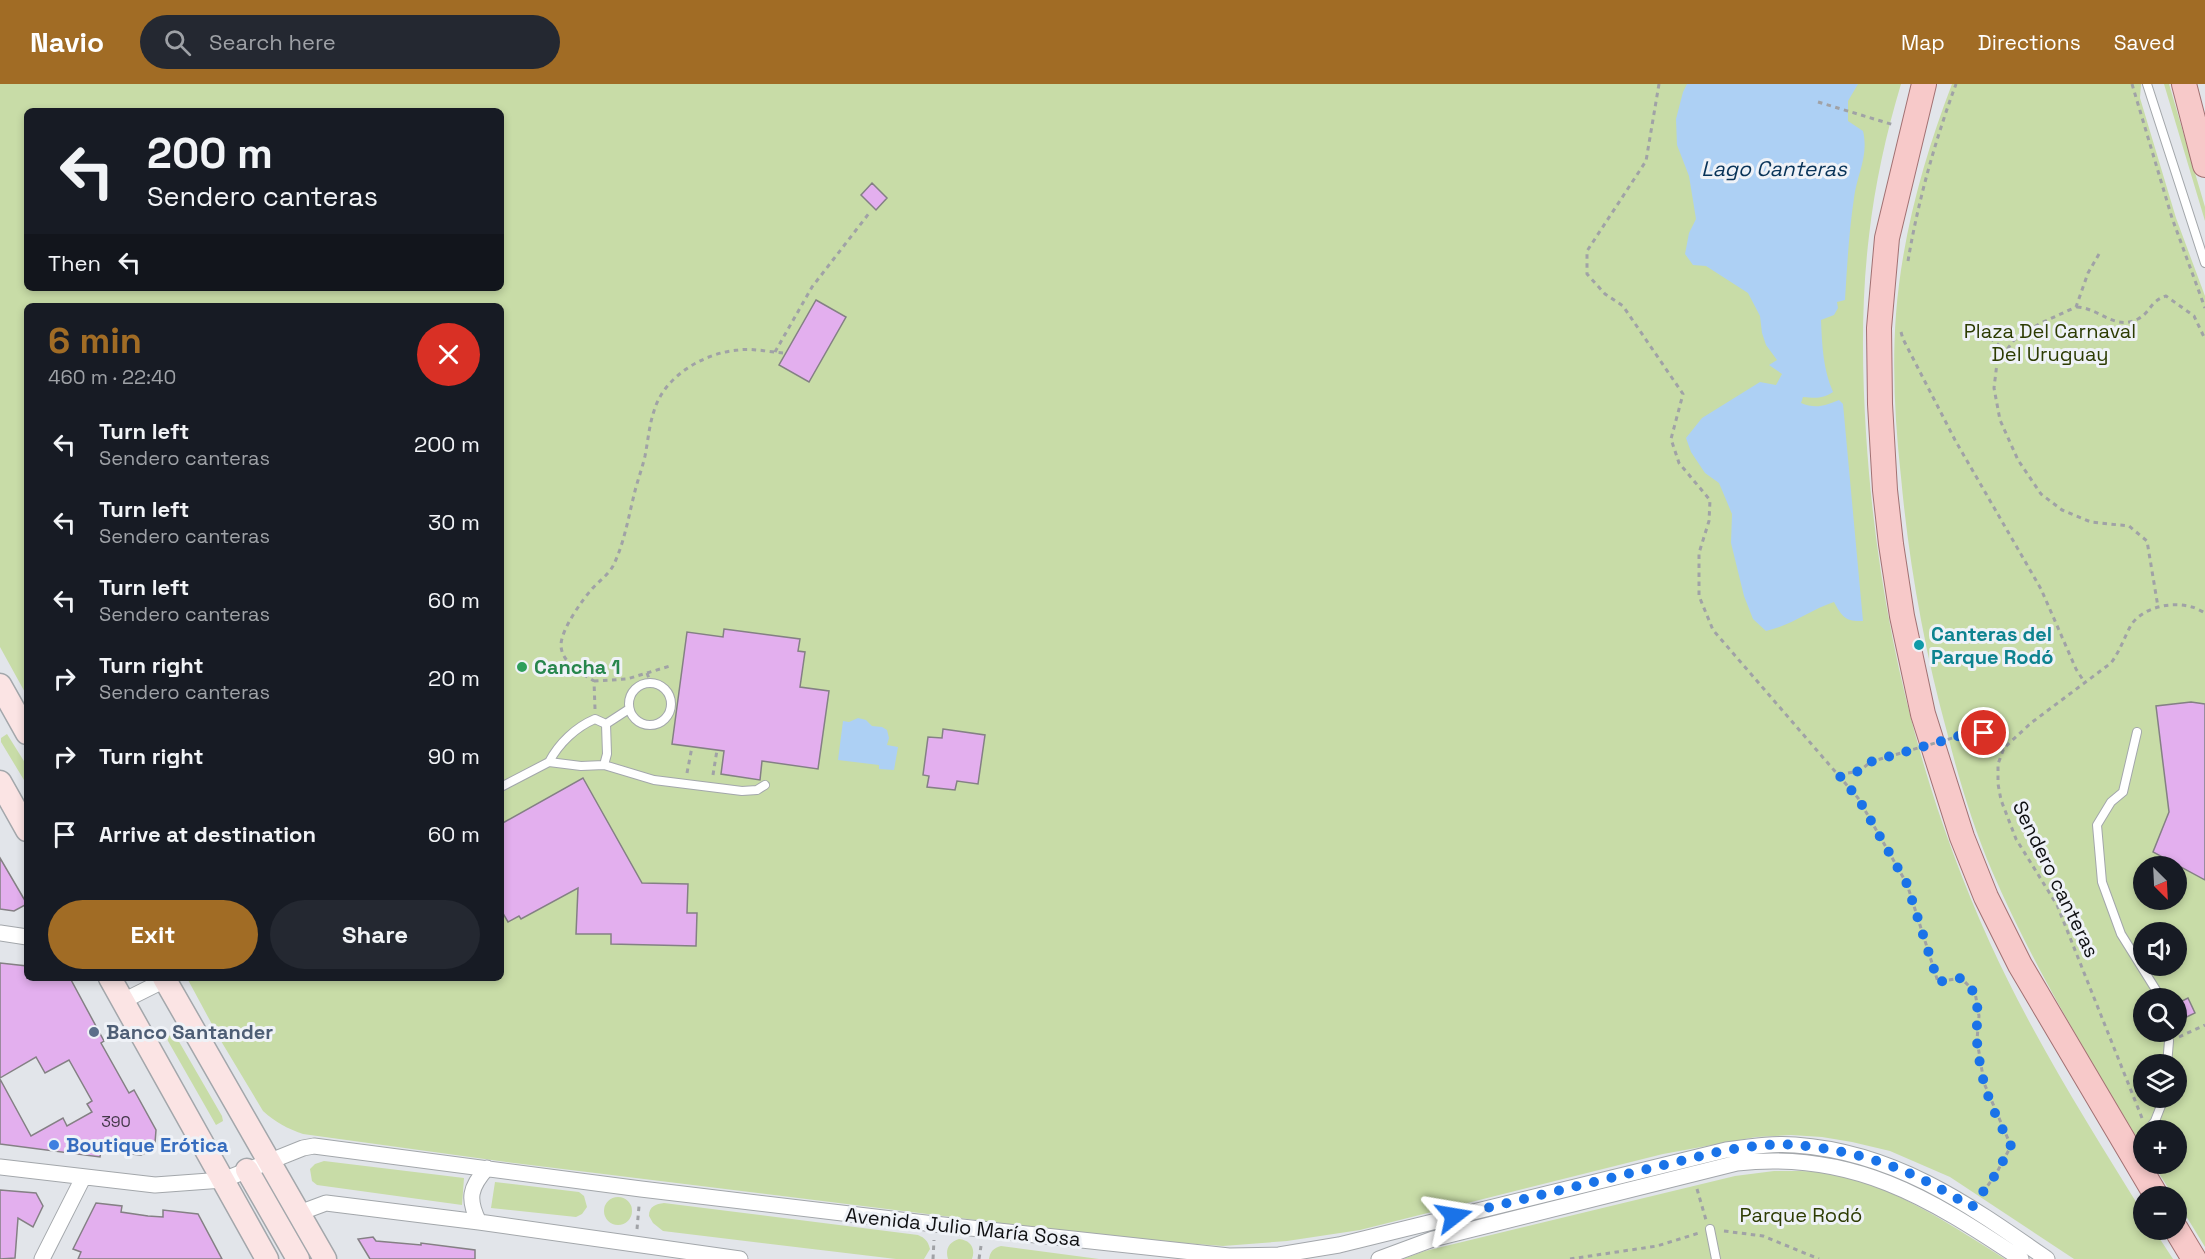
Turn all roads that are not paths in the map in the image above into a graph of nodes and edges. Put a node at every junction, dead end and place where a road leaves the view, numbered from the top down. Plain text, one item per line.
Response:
1 (1924, 84) edge
2 (2147, 84) edge
3 (2184, 84) edge
4 (2205, 165) edge
5 (2205, 263) edge
6 (0, 685) edge
7 (629, 709) junction
8 (606, 724) junction
9 (24, 728) edge
10 (2137, 732) dead end
11 (549, 762) junction
12 (604, 765) junction
13 (0, 782) edge
14 (504, 785) edge
15 (765, 785) dead end
16 (24, 825) edge
17 (0, 933) edge
18 (24, 937) edge
19 (112, 981) edge
20 (160, 981) edge
21 (165, 981) edge
22 (2155, 988) edge
23 (123, 1001) junction
24 (2133, 1136) edge
25 (269, 1161) junction
26 (0, 1167) edge
27 (487, 1168) junction
28 (247, 1170) junction
29 (83, 1178) junction
30 (223, 1180) junction
31 (299, 1213) junction
32 (479, 1222) junction
33 (1710, 1229) road end
34 (2187, 1234) edge
35 (639, 1252) edge
36 (1309, 1255) edge
37 (1230, 1257) edge
38 (1278, 1257) edge
39 (42, 1259) edge
40 (267, 1259) edge
41 (298, 1259) edge
42 (325, 1259) edge
43 (740, 1259) edge
44 (1379, 1259) edge
45 (1716, 1259) edge
46 (2021, 1259) edge
47 (2047, 1259) edge
48 (2194, 1259) edge

1 - 24 main road
2 - 5 lane
3 - 4 main road
6 - 9 main road
7 - 7 lane
7 - 8 lane
8 - 11 lane
8 - 12 lane
10 - 22 lane
11 - 12 lane
11 - 14 lane
12 - 15 lane
13 - 16 main road
17 - 18 street
19 - 23 main road
20 - 23 street
21 - 25 main road
23 - 30 main road
25 - 27 street, Avenida Julio María Sosa
25 - 28 street, Avenida Julio María Sosa
25 - 31 main road
26 - 29 street, Avenida Julio María Sosa
27 - 32 street
27 - 37 street, Avenida Julio María Sosa
28 - 30 street, Avenida Julio María Sosa
28 - 41 main road
29 - 30 street, Avenida Julio María Sosa
29 - 39 street
30 - 40 main road
31 - 32 street
31 - 42 main road
32 - 35 street
33 - 45 lane
34 - 48 main road
35 - 43 street
36 - 38 street, Avenida Julio María Sosa
36 - 47 street, Avenida Julio María Sosa
37 - 38 street, Avenida Julio María Sosa
44 - 46 street

